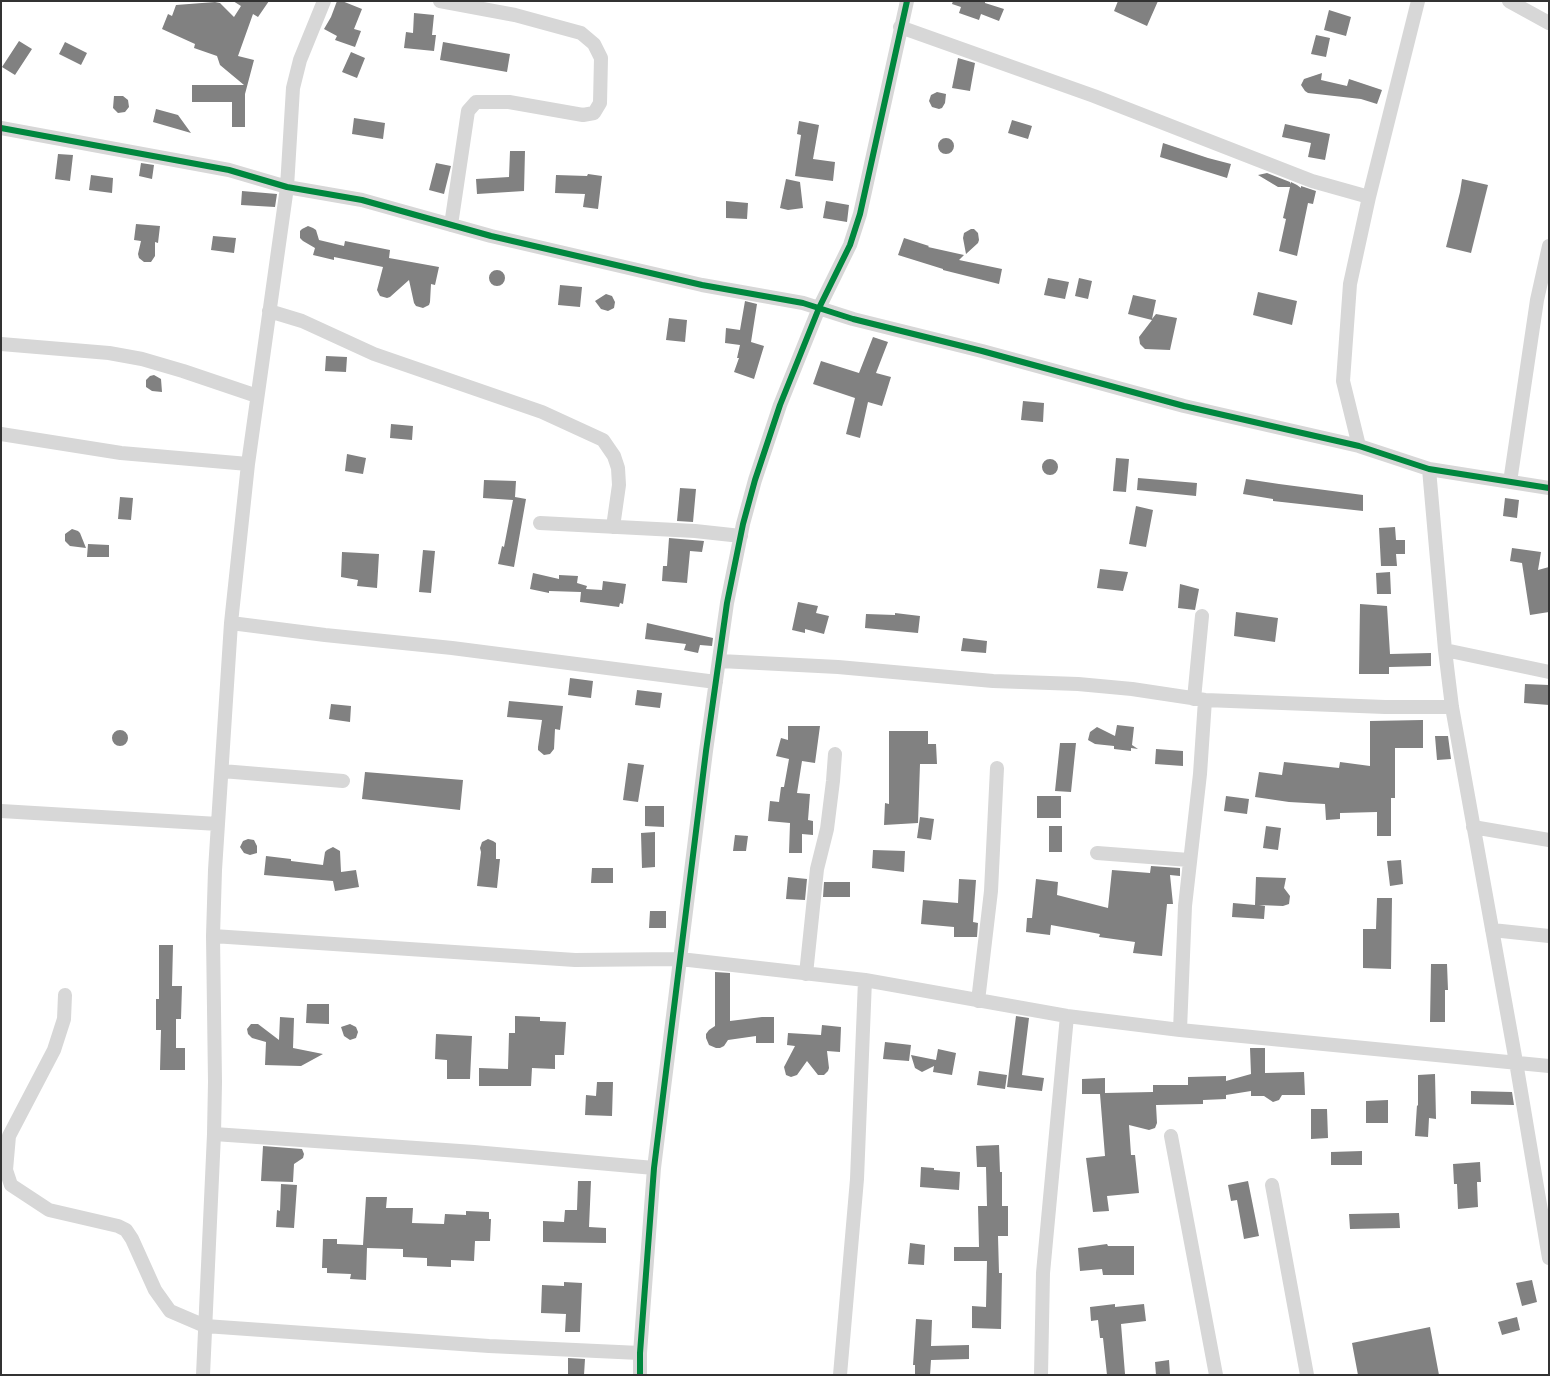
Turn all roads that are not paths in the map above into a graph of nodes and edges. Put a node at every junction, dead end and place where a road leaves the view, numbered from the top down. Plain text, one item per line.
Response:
1 (324, 1) edge
2 (440, 1) edge
3 (907, 1) edge
4 (1418, 1) edge
5 (1509, 1) edge
6 (1549, 24) edge
7 (900, 27) junction
8 (1, 128) edge
9 (287, 187) junction
10 (1369, 197) junction
11 (452, 225) junction
12 (1549, 246) edge
13 (1543, 303) edge
14 (819, 308) junction
15 (269, 311) junction
16 (1, 344) edge
17 (257, 396) junction
18 (1, 434) edge
19 (1359, 446) junction
20 (248, 464) junction
21 (1429, 469) junction
22 (1510, 482) junction
23 (1549, 488) edge
24 (540, 523) dead end
25 (613, 527) junction
26 (741, 536) junction
27 (1202, 616) dead end
28 (231, 622) junction
29 (1445, 650) junction
30 (720, 661) junction
31 (1549, 672) edge
32 (716, 682) junction
33 (1200, 699) junction
34 (1452, 707) junction
35 (835, 754) dead end
36 (997, 768) dead end
37 (222, 771) junction
38 (343, 781) dead end
39 (1, 811) edge
40 (218, 824) junction
41 (1473, 827) junction
42 (1549, 840) edge
43 (1097, 853) dead end
44 (1190, 860) junction
45 (1492, 930) junction
46 (213, 936) junction
47 (1549, 936) edge
48 (680, 959) junction
49 (806, 974) junction
50 (865, 980) junction
51 (65, 995) dead end
52 (978, 1001) junction
53 (1067, 1016) junction
54 (1180, 1030) junction
55 (1516, 1062) junction
56 (1549, 1066) edge
57 (214, 1134) junction
58 (1171, 1136) dead end
59 (654, 1168) junction
60 (1272, 1185) dead end
61 (1549, 1258) edge
62 (206, 1326) junction
63 (640, 1353) junction
64 (202, 1375) edge
65 (640, 1375) edge
66 (840, 1375) edge
67 (1041, 1375) edge
68 (1216, 1375) edge
69 (1307, 1375) edge

1 - 9 street
2 - 11 street
3 - 7 street
4 - 10 street
5 - 6 street
7 - 10 street
7 - 14 street
8 - 9 street
9 - 11 street
9 - 15 street
10 - 19 street
11 - 14 street
12 - 13 street
13 - 22 street
14 - 19 street
14 - 26 street
15 - 17 street
15 - 25 street
16 - 17 street
17 - 20 street
18 - 20 street
19 - 21 street
20 - 28 street
21 - 22 street
21 - 29 street
22 - 23 street
24 - 25 street
25 - 26 street
26 - 30 street
27 - 33 street
28 - 32 street
28 - 37 street
29 - 31 street
29 - 34 street
30 - 32 street
30 - 33 street
32 - 48 street
33 - 34 street
33 - 44 street
34 - 41 street
35 - 49 street
36 - 52 street
37 - 38 street
37 - 40 street
39 - 40 street
40 - 46 street
41 - 42 street
41 - 45 street
43 - 44 street
44 - 54 street
45 - 47 street
45 - 55 street
46 - 48 street
46 - 57 street
48 - 49 street
48 - 59 street
49 - 50 street
50 - 52 street
50 - 66 street
51 - 62 street
52 - 53 street
53 - 54 street
53 - 67 street
54 - 55 street
55 - 56 street
55 - 61 street
57 - 59 street
57 - 62 street
58 - 68 street
59 - 63 street
60 - 69 street
62 - 63 street
62 - 64 street
63 - 65 street

